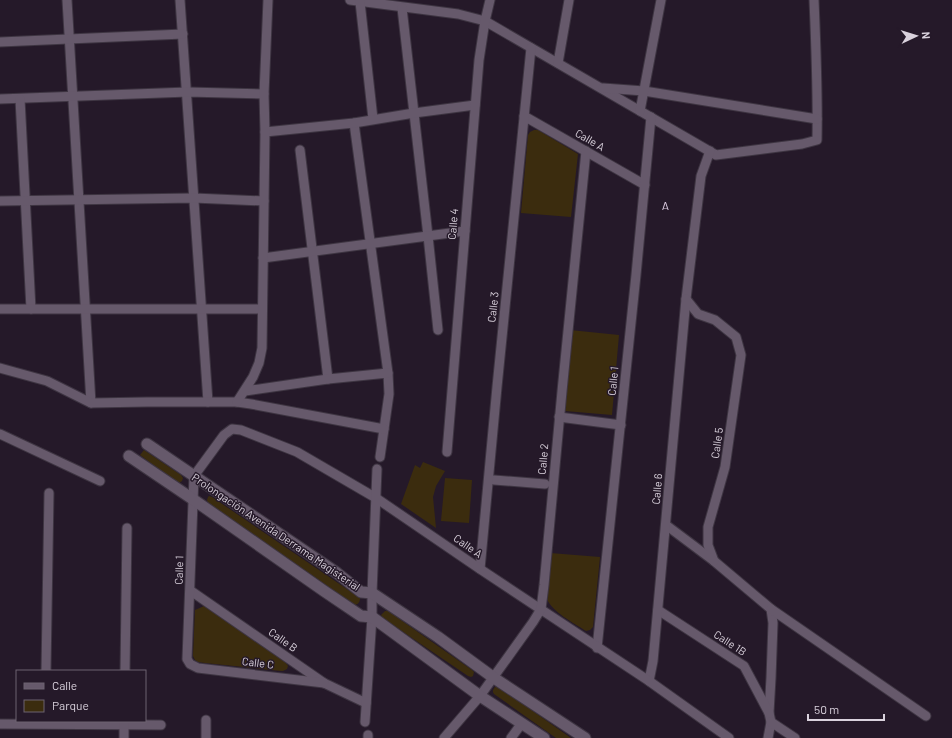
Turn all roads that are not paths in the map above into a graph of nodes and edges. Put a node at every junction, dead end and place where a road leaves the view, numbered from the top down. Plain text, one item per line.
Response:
1 (67, 0) edge
2 (180, 0) edge
3 (268, 0) edge
4 (350, 0) edge
5 (490, 0) edge
6 (569, 0) edge
7 (661, 0) edge
8 (814, 0) edge
9 (360, 2) junction
10 (402, 8) junction
11 (485, 21) junction
12 (183, 34) junction
13 (70, 39) junction
14 (0, 42) edge
15 (531, 48) junction
16 (558, 63) junction
17 (601, 88) junction
18 (644, 91) junction
19 (187, 92) junction
20 (264, 94) junction
21 (73, 97) junction
22 (0, 99) edge
23 (20, 99) junction
24 (475, 105) junction
25 (640, 111) junction
26 (414, 113) junction
27 (524, 116) junction
28 (651, 117) junction
29 (373, 119) junction
30 (817, 119) junction
31 (354, 123) junction
32 (265, 132) junction
33 (300, 150) dead end
34 (586, 151) junction
35 (710, 152) junction
36 (645, 184) junction
37 (194, 198) junction
38 (25, 200) junction
39 (79, 200) junction
40 (0, 201) edge
41 (264, 201) junction
42 (465, 232) junction
43 (428, 236) junction
44 (370, 244) junction
45 (312, 251) junction
46 (263, 258) junction
47 (686, 299) junction
48 (0, 309) edge
49 (31, 309) junction
50 (85, 309) junction
51 (201, 309) junction
52 (262, 309) junction
53 (438, 330) dead end
54 (0, 368) edge
55 (388, 373) junction
56 (328, 379) junction
57 (245, 391) junction
58 (208, 402) junction
59 (237, 402) junction
60 (91, 403) junction
61 (559, 417) junction
62 (621, 424) junction
63 (384, 429) junction
64 (0, 434) edge
65 (147, 444) dead end
66 (447, 452) dead end
67 (129, 456) dead end
68 (380, 457) dead end
69 (378, 469) dead end
70 (194, 476) junction
71 (494, 480) dead end
72 (100, 481) dead end
73 (545, 484) dead end
74 (49, 493) dead end
75 (376, 498) junction
76 (194, 500) junction
77 (666, 525) junction
78 (127, 528) dead end
79 (714, 561) junction
80 (480, 569) junction
81 (190, 591) junction
82 (372, 593) junction
83 (541, 609) junction
84 (771, 609) junction
85 (658, 610) junction
86 (372, 617) junction
87 (597, 648) junction
88 (190, 664) joint
89 (46, 670) edge
90 (125, 670) edge
91 (494, 678) junction
92 (649, 682) junction
93 (324, 683) junction
94 (480, 696) junction
95 (366, 703) junction
96 (926, 716) dead end
97 (770, 718) junction
98 (206, 720) dead end
99 (365, 722) dead end
100 (45, 723) edge
101 (124, 723) edge
102 (522, 723) junction
103 (0, 724) edge
104 (161, 725) dead end
105 (124, 738) edge
106 (206, 738) edge
107 (444, 738) edge
108 (512, 738) edge
109 (544, 738) edge
110 (585, 738) edge
111 (729, 738) edge
112 (768, 738) edge
113 (795, 738) edge

1 - 13 street
2 - 12 street
3 - 20 street
4 - 9 street
5 - 11 street, Calle 4
6 - 16 street
7 - 18 street
8 - 30 street
9 - 10 street
9 - 29 street
10 - 11 street
10 - 26 street
11 - 15 street
11 - 24 street, Calle 4
12 - 13 street
12 - 19 street
13 - 14 street
13 - 21 street
15 - 16 street
15 - 27 street, Calle 3
16 - 17 street
17 - 18 street
17 - 25 street
18 - 25 street
18 - 30 street
19 - 20 street
19 - 21 street
19 - 37 street
20 - 32 street
21 - 23 street
21 - 39 street
22 - 23 street
23 - 38 street
24 - 26 street
24 - 42 street, Calle 4
25 - 28 street
26 - 29 street
26 - 43 street
27 - 34 street, Calle A
27 - 80 street, Calle 3
28 - 35 street
28 - 36 street, Calle 1
29 - 31 street
30 - 35 street
31 - 32 street
31 - 44 street
32 - 41 street
33 - 45 street
34 - 36 street, Calle A
34 - 61 street, Calle 2
35 - 47 street
36 - 62 street, Calle 1
37 - 39 street
37 - 41 street
37 - 51 street
38 - 39 street
38 - 40 street
38 - 49 street
39 - 50 street
41 - 46 street
42 - 43 street
42 - 66 street, Calle 4
43 - 44 street
43 - 53 street
44 - 45 street
44 - 55 street
45 - 46 street
45 - 56 street
46 - 52 street
47 - 77 street, Calle 6
47 - 79 street, Calle 5
48 - 49 street
49 - 50 street
50 - 51 street
50 - 60 street
51 - 52 street
51 - 58 street
52 - 57 street
54 - 60 street
55 - 56 street
55 - 63 street
56 - 57 street
57 - 59 street
58 - 59 street
58 - 60 street
59 - 63 street
61 - 62 street
61 - 83 street, Calle 2
62 - 87 street, Calle 1
63 - 68 street
64 - 72 street
65 - 70 street, Prolongación Avenida Derrama Magisterial
67 - 76 street, Prolongación Avenida Derrama Magisterial
69 - 75 street
70 - 75 street, Calle A
70 - 76 street, Calle 1
70 - 82 street, Prolongación Avenida Derrama Magisterial
71 - 73 street
74 - 89 street
75 - 80 street, Calle A
75 - 82 street
76 - 81 street, Calle 1
76 - 86 street, Prolongación Avenida Derrama Magisterial
77 - 79 street
77 - 85 street, Calle 6
78 - 90 street
79 - 84 street
80 - 83 street, Calle A
81 - 88 street, Calle 1
81 - 93 street, Calle B
82 - 86 street
82 - 91 street, Prolongación Avenida Derrama Magisterial
83 - 87 street, Calle A
83 - 91 street, Calle 2
84 - 96 street
84 - 97 street
85 - 92 street, Calle 6
85 - 97 street, Calle 1B
86 - 94 street, Prolongación Avenida Derrama Magisterial
86 - 95 street
87 - 92 street, Calle A
88 - 93 street, Calle C
91 - 94 street, Calle 2
91 - 110 street, Prolongación Avenida Derrama Magisterial
92 - 111 street, Calle A
93 - 95 street, Calle B
94 - 102 street, Prolongación Avenida Derrama Magisterial
94 - 107 street, Calle 2
95 - 99 street
97 - 112 street
97 - 113 street
98 - 106 street
100 - 101 street
100 - 103 street
101 - 104 street
101 - 105 street
102 - 108 street
102 - 109 street, Prolongación Avenida Derrama Magisterial

